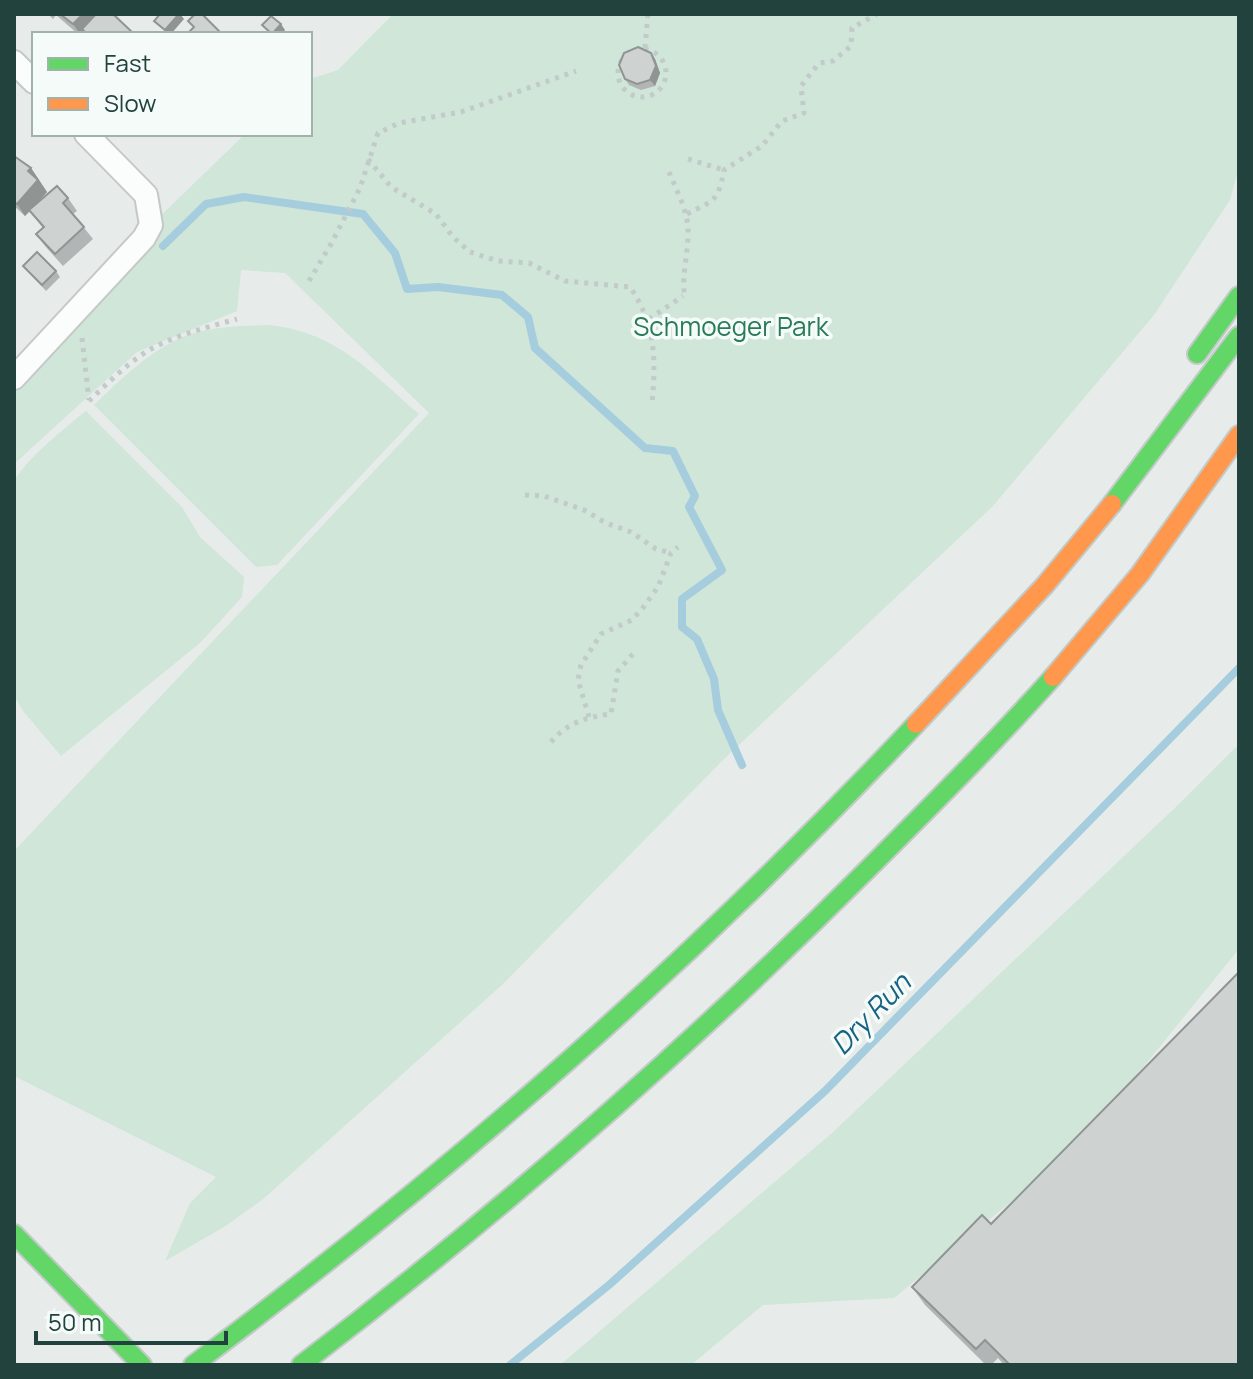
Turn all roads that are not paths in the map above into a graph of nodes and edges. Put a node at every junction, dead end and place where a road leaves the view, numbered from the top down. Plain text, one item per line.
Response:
1 (14, 62) edge
2 (32, 80) edge
3 (88, 136) edge
4 (1239, 296) edge
5 (1239, 336) edge
6 (1184, 372) dead end
7 (14, 378) edge
8 (1239, 435) edge
9 (1140, 437) dead end
10 (1056, 573) junction
11 (14, 1234) edge
12 (236, 1334) junction
13 (142, 1365) edge
14 (186, 1365) edge
15 (193, 1365) edge
16 (301, 1365) edge

1 - 2 street
3 - 7 street
4 - 6 main road
5 - 10 main road
8 - 16 main road
9 - 10 main road
10 - 12 main road
11 - 13 main road
12 - 14 main road
12 - 15 main road

